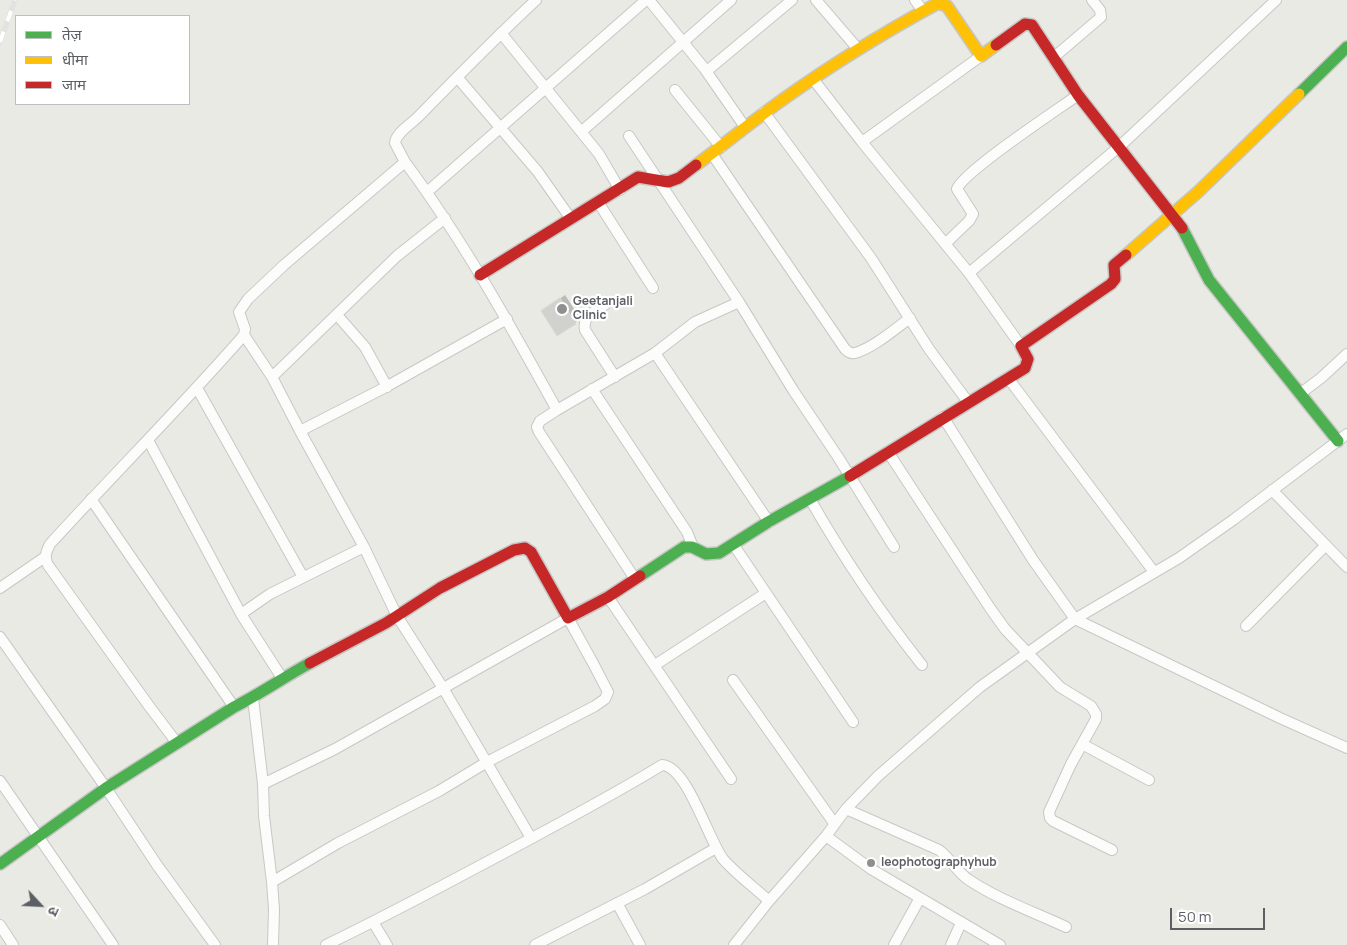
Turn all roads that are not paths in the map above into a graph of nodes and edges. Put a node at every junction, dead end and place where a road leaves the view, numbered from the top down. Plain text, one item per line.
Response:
1 (536, 0) edge
2 (647, 0) edge
3 (731, 0) edge
4 (792, 0) edge
5 (816, 0) edge
6 (914, 0) edge
7 (1092, 0) edge
8 (1276, 0) edge
9 (951, 3) edge
10 (923, 11) junction
11 (501, 33) junction
12 (682, 43) junction
13 (1347, 47) edge
14 (858, 49) junction
15 (982, 56) junction
16 (1053, 58) junction
17 (704, 68) junction
18 (457, 77) junction
19 (814, 79) junction
20 (546, 87) junction
21 (675, 90) dead end
22 (1078, 95) junction
23 (764, 112) junction
24 (501, 127) junction
25 (745, 127) junction
26 (582, 132) junction
27 (629, 136) dead end
28 (862, 142) junction
29 (1120, 146) junction
30 (716, 150) junction
31 (405, 162) junction
32 (660, 183) junction
33 (620, 190) junction
34 (427, 192) junction
35 (598, 202) junction
36 (1172, 214) junction
37 (445, 218) junction
38 (571, 219) junction
39 (945, 244) junction
40 (968, 273) junction
41 (480, 275) junction
42 (653, 288) dead end
43 (739, 302) junction
44 (606, 304) dead end
45 (336, 315) junction
46 (910, 318) junction
47 (507, 319) junction
48 (244, 335) junction
49 (1021, 346) junction
50 (655, 353) junction
51 (1347, 354) edge
52 (272, 377) junction
53 (615, 377) junction
54 (1008, 378) junction
55 (387, 387) junction
56 (197, 388) junction
57 (592, 389) junction
58 (1301, 393) junction
59 (968, 402) junction
60 (557, 410) junction
61 (943, 417) junction
62 (300, 430) junction
63 (1343, 438) edge
64 (148, 440) junction
65 (888, 452) junction
66 (849, 475) junction
67 (1272, 490) junction
68 (91, 499) junction
69 (810, 499) junction
70 (769, 522) junction
71 (733, 544) junction
72 (1326, 545) junction
73 (364, 547) junction
74 (693, 547) junction
75 (894, 547) dead end
76 (45, 557) junction
77 (1347, 567) edge
78 (1154, 572) junction
79 (303, 578) junction
80 (635, 579) junction
81 (0, 588) edge
82 (766, 593) junction
83 (608, 597) junction
84 (241, 614) junction
85 (397, 616) junction
86 (568, 618) junction
87 (1075, 619) junction
88 (1246, 626) dead end
89 (0, 637) edge
90 (1029, 652) junction
91 (655, 665) junction
92 (922, 665) dead end
93 (282, 678) junction
94 (733, 680) dead end
95 (443, 688) junction
96 (253, 698) junction
97 (234, 707) junction
98 (853, 722) dead end
99 (177, 743) junction
100 (1082, 744) junction
101 (1347, 748) edge
102 (487, 762) junction
103 (731, 779) dead end
104 (1149, 780) dead end
105 (0, 781) edge
106 (263, 784) junction
107 (106, 788) junction
108 (4, 795) edge
109 (846, 810) junction
110 (834, 823) junction
111 (826, 836) junction
112 (39, 837) junction
113 (531, 838) junction
114 (716, 848) junction
115 (1112, 850) dead end
116 (0, 864) edge
117 (272, 882) junction
118 (920, 898) junction
119 (769, 901) junction
120 (617, 903) junction
121 (373, 922) junction
122 (961, 923) junction
123 (0, 925) edge
124 (1066, 927) dead end
125 (13, 945) edge
126 (113, 945) edge
127 (216, 945) edge
128 (273, 945) edge
129 (326, 945) edge
130 (387, 945) edge
131 (535, 945) edge
132 (640, 945) edge
133 (734, 945) edge
134 (894, 945) edge
135 (951, 945) edge
136 (1000, 945) edge

1 - 11 street
2 - 12 street
2 - 20 street
3 - 12 street
4 - 17 street
5 - 14 street
6 - 10 street
7 - 16 street
8 - 29 street
9 - 10 street
9 - 15 street
10 - 14 street
11 - 18 street
11 - 20 street
12 - 17 street
12 - 26 street
13 - 36 street
14 - 19 street
15 - 16 street
15 - 28 street
16 - 22 street
17 - 25 street
18 - 24 street
18 - 31 street
19 - 23 street
19 - 28 street
20 - 24 street
20 - 26 street
21 - 30 street
22 - 29 street
22 - 39 street
23 - 25 street
23 - 46 street
24 - 34 street
24 - 38 street
25 - 30 street
26 - 33 street
27 - 32 street
28 - 39 street
29 - 36 street
29 - 40 street
30 - 32 street
30 - 46 street
31 - 34 street
31 - 48 street
32 - 33 street
32 - 43 street
33 - 35 street
34 - 37 street
35 - 38 street
35 - 42 street
36 - 49 street
36 - 58 street
37 - 41 street
37 - 45 street
38 - 41 street
39 - 40 street
40 - 49 street
41 - 47 street
43 - 50 street
43 - 66 street
44 - 53 street
45 - 52 street
45 - 55 street
46 - 59 street
47 - 55 street
47 - 60 street
48 - 52 street
48 - 56 street
49 - 54 street
50 - 53 street
50 - 70 street
51 - 58 street
52 - 62 street
53 - 57 street
54 - 59 street
54 - 78 street
55 - 62 street
56 - 64 street
56 - 79 street
57 - 60 street
57 - 74 street
58 - 63 street
59 - 61 street
60 - 80 street
61 - 65 street
61 - 87 street
62 - 73 street
63 - 67 street
64 - 68 street
64 - 84 street
65 - 66 street
65 - 90 street
66 - 69 street
66 - 75 street
67 - 72 street
67 - 78 street
68 - 76 street
68 - 97 street
69 - 70 street
69 - 92 street
70 - 71 street
71 - 74 street
71 - 82 street
72 - 77 street
72 - 88 street
73 - 79 street
73 - 85 street
74 - 80 street
76 - 81 street
76 - 99 street
78 - 87 street
79 - 84 street
80 - 83 street
82 - 91 street
82 - 98 street
83 - 86 street
83 - 91 street
84 - 93 street
85 - 86 street
85 - 93 street
85 - 95 street
86 - 95 street
86 - 102 street
87 - 90 street
87 - 101 street
89 - 107 street
90 - 100 street
90 - 109 street
91 - 103 street
93 - 96 street
94 - 110 street
95 - 102 street
95 - 106 street
96 - 97 street
96 - 106 street
97 - 99 street
99 - 107 street
100 - 104 street
100 - 115 street
102 - 113 street
102 - 117 street
105 - 108 street
106 - 117 street
107 - 112 street
107 - 127 street
108 - 112 street
109 - 110 street
109 - 124 street
110 - 111 street
111 - 118 street
111 - 119 street
112 - 116 street
112 - 126 street
113 - 114 street
113 - 121 street
114 - 119 street
114 - 120 street
117 - 128 street
118 - 122 street
118 - 134 street
119 - 133 street
120 - 131 street
120 - 132 street
121 - 129 street
121 - 130 street
122 - 135 street
122 - 136 street
123 - 125 street

